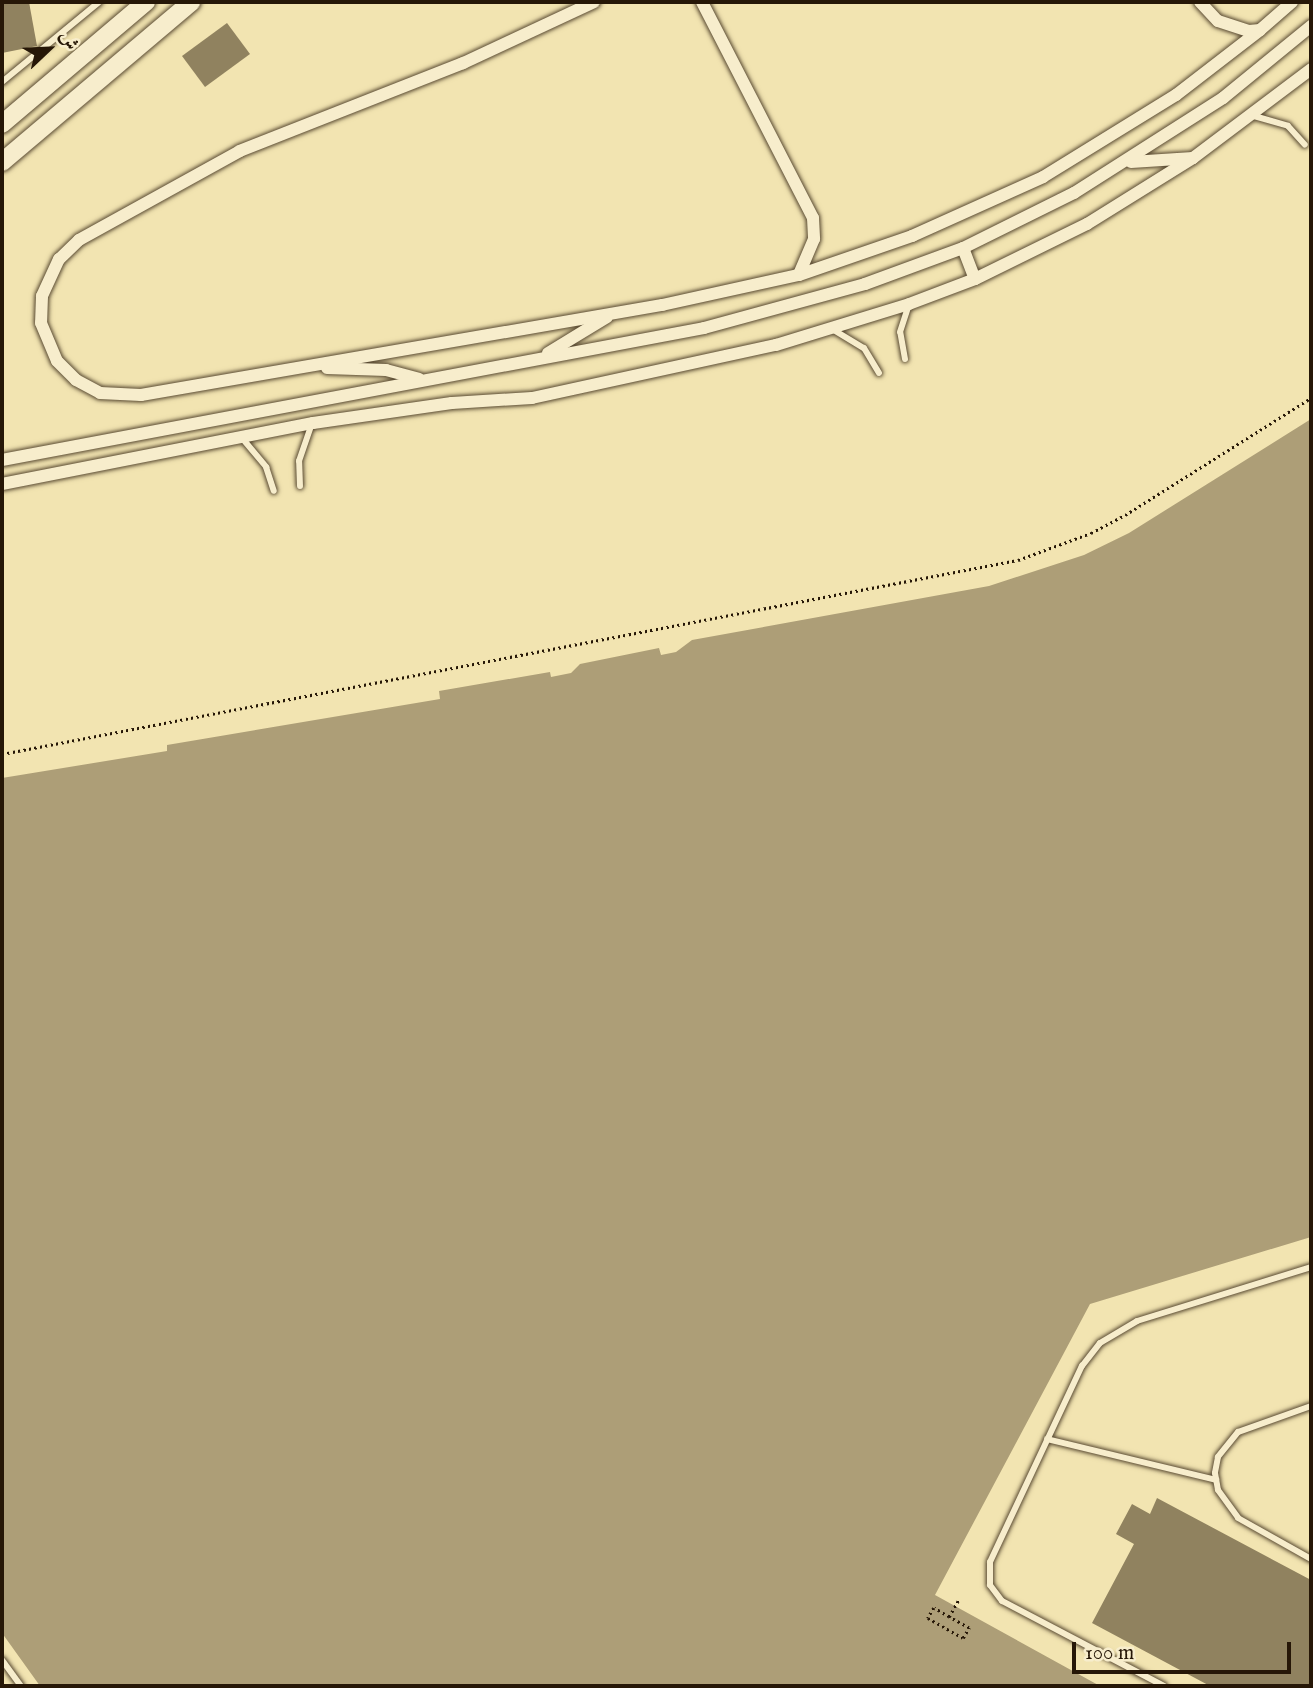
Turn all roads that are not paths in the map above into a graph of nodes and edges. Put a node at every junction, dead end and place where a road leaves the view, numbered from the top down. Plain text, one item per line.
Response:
1 (99, 2) edge
2 (146, 2) edge
3 (191, 2) edge
4 (594, 2) edge
5 (702, 2) edge
6 (1200, 2) edge
7 (1292, 2) edge
8 (1311, 26) edge
9 (1260, 30) junction
10 (92, 47) junction
11 (110, 68) junction
12 (1311, 69) edge
13 (2, 82) edge
14 (1254, 116) junction
15 (2, 124) edge
16 (1305, 145) dead end
17 (1194, 158) junction
18 (2, 162) edge
19 (1127, 162) junction
20 (963, 248) junction
21 (799, 275) junction
22 (975, 279) junction
23 (909, 304) junction
24 (615, 312) junction
25 (830, 328) junction
26 (542, 357) junction
27 (905, 359) dead end
28 (309, 366) junction
29 (879, 373) dead end
30 (421, 379) junction
31 (313, 423) junction
32 (240, 437) junction
33 (2, 460) edge
34 (2, 484) edge
35 (300, 486) dead end
36 (274, 491) dead end
37 (1311, 1267) edge
38 (1311, 1406) edge
39 (1047, 1439) junction
40 (1216, 1480) junction
41 (1311, 1559) edge
42 (2, 1660) edge
43 (21, 1686) edge
44 (1164, 1686) edge

1 - 13 lane
2 - 10 street
3 - 11 street
4 - 28 street
5 - 21 street
6 - 9 street
7 - 9 street
8 - 19 street
9 - 21 street
10 - 11 street
10 - 15 street
11 - 18 street
12 - 14 street
14 - 16 lane
14 - 17 street
17 - 19 street
17 - 22 street
19 - 20 street
20 - 22 street
20 - 26 street
21 - 24 street
22 - 23 street
23 - 25 street
23 - 27 lane
24 - 26 street
24 - 28 street
25 - 29 lane
25 - 31 street
26 - 30 street
28 - 30 street
30 - 33 street
31 - 32 street
31 - 35 lane
32 - 34 street
32 - 36 lane
37 - 39 lane
38 - 40 lane
39 - 40 lane
39 - 44 lane
40 - 41 lane
42 - 43 lane

